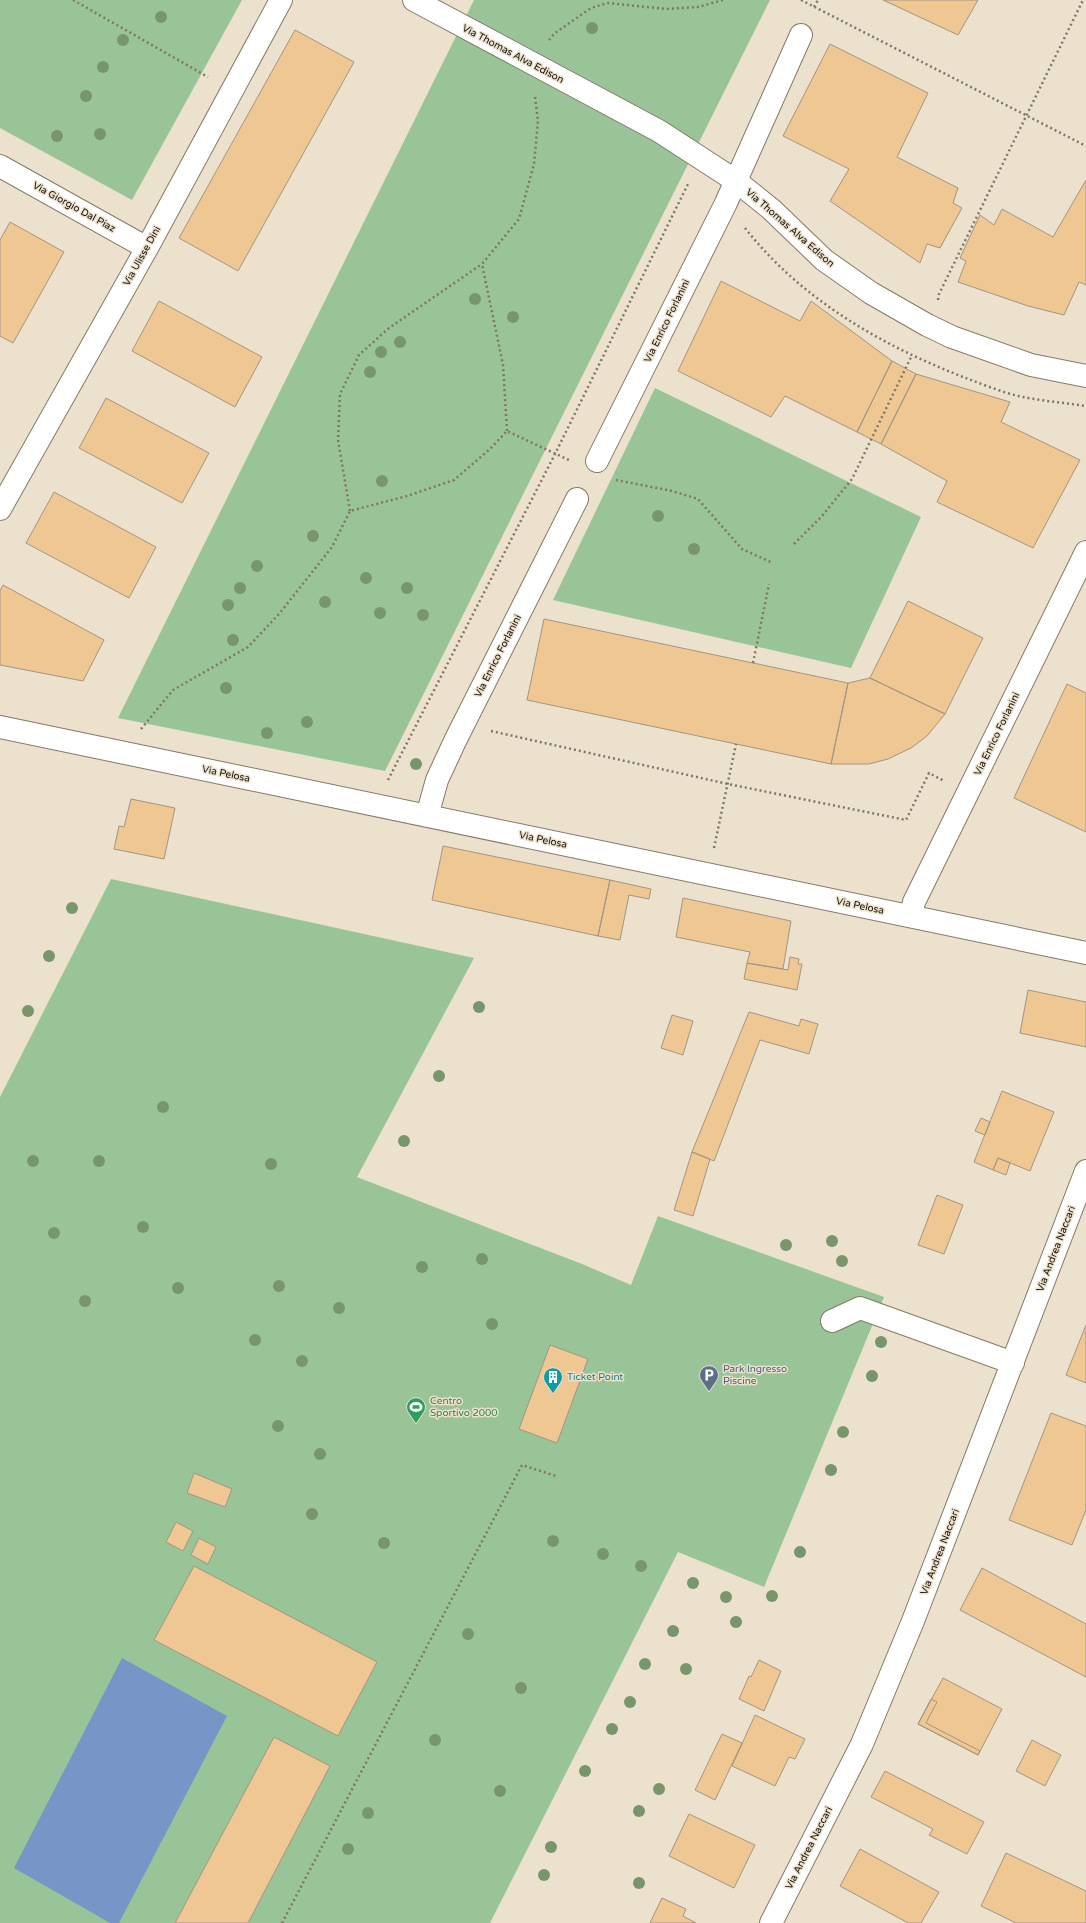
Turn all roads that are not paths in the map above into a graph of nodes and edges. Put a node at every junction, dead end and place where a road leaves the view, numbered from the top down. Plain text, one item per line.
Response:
1 (281, 0) edge
2 (414, 0) edge
3 (801, 35) dead end
4 (0, 166) edge
5 (736, 181) junction
6 (147, 248) junction
7 (1086, 376) edge
8 (597, 461) dead end
9 (577, 499) dead end
10 (0, 509) edge
11 (1086, 552) edge
12 (0, 727) edge
13 (427, 816) junction
14 (911, 916) junction
15 (1086, 952) edge
16 (1086, 1171) edge
17 (1079, 1211) edge
18 (832, 1321) dead end
19 (1013, 1362) junction
20 (771, 1923) edge

1 - 6 street, Via Ulisse Dini
2 - 5 street, Via Thomas Alva Edison
3 - 5 street
4 - 6 street, Via Giorgio Dal Piaz
5 - 7 street, Via Thomas Alva Edison
5 - 8 street, Via Enrico Forlanini
6 - 10 street, Via Ulisse Dini
9 - 13 street, Via Enrico Forlanini
11 - 14 street, Via Enrico Forlanini
12 - 13 street, Via Pelosa
13 - 14 street, Via Pelosa
14 - 15 street, Via Pelosa
16 - 17 street, Via Andrea Naccari
17 - 19 street, Via Andrea Naccari
18 - 19 street
19 - 20 street, Via Andrea Naccari

